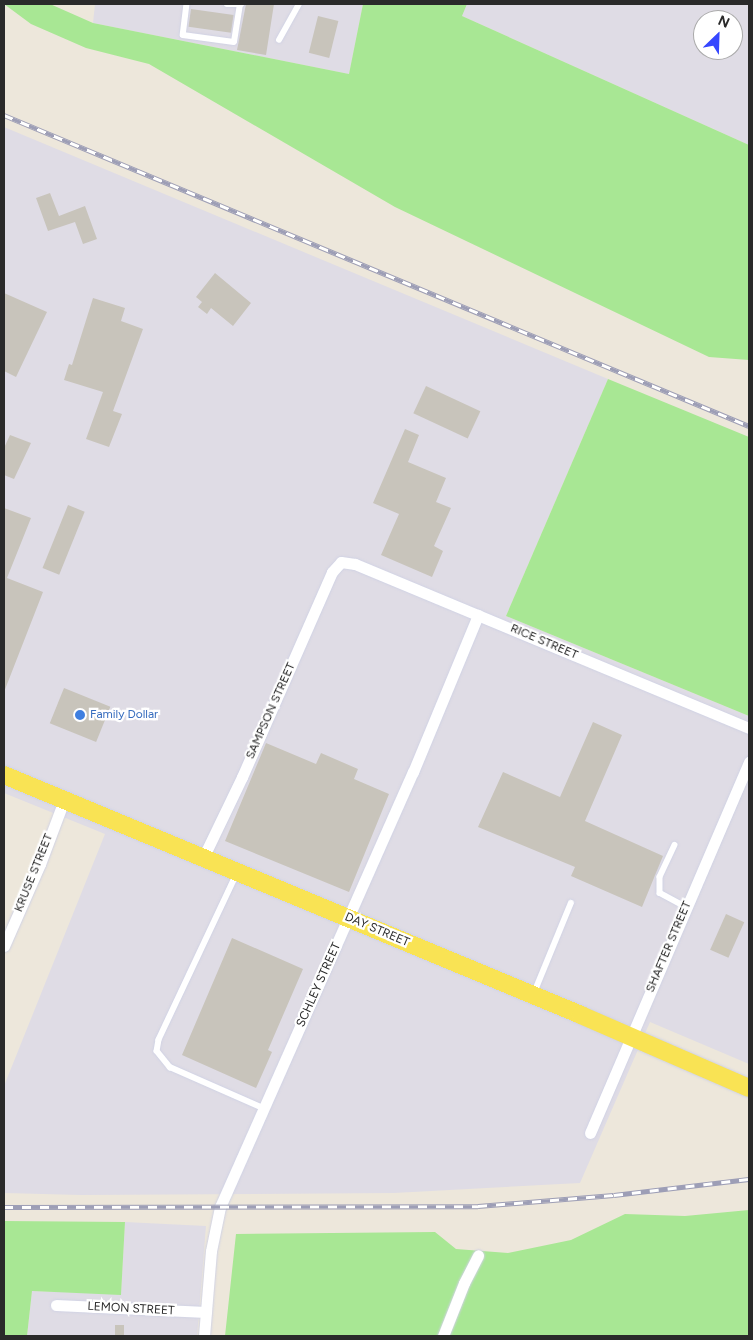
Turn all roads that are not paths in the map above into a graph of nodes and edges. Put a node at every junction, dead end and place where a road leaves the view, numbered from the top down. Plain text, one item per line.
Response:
1 (187, 4) edge
2 (227, 4) edge
3 (240, 4) edge
4 (299, 4) edge
5 (279, 40) dead end
6 (337, 564) joint
7 (478, 615) junction
8 (749, 728) edge
9 (749, 762) edge
10 (4, 775) edge
11 (64, 800) junction
12 (675, 845) dead end
13 (203, 858) junction
14 (238, 872) junction
15 (571, 903) dead end
16 (686, 907) junction
17 (349, 918) junction
18 (4, 946) edge
19 (533, 995) junction
20 (632, 1036) junction
21 (749, 1088) edge
22 (263, 1108) junction
23 (590, 1133) dead end
24 (478, 1255) dead end
25 (56, 1305) dead end
26 (206, 1312) junction
27 (204, 1336) edge
28 (443, 1336) edge

1 - 3 lane
2 - 3 lane
4 - 5 lane
6 - 7 street, RICE STREET
6 - 13 street, SAMPSON STREET
7 - 8 street, RICE STREET
7 - 17 street, SCHLEY STREET
9 - 16 street, SHAFTER STREET
10 - 11 main road, DAY STREET
11 - 13 main road, DAY STREET
11 - 18 street, KRUSE STREET
12 - 16 lane
13 - 14 main road, DAY STREET
14 - 17 main road, DAY STREET
14 - 22 lane
15 - 19 lane
16 - 20 street, SHAFTER STREET
17 - 19 main road, DAY STREET
17 - 22 street, SCHLEY STREET
19 - 20 main road, DAY STREET
20 - 21 main road, DAY STREET
20 - 23 street, SHAFTER STREET
22 - 26 street, SCHLEY STREET
24 - 28 street
25 - 26 street, LEMON STREET
26 - 27 street, SCHLEY STREET

